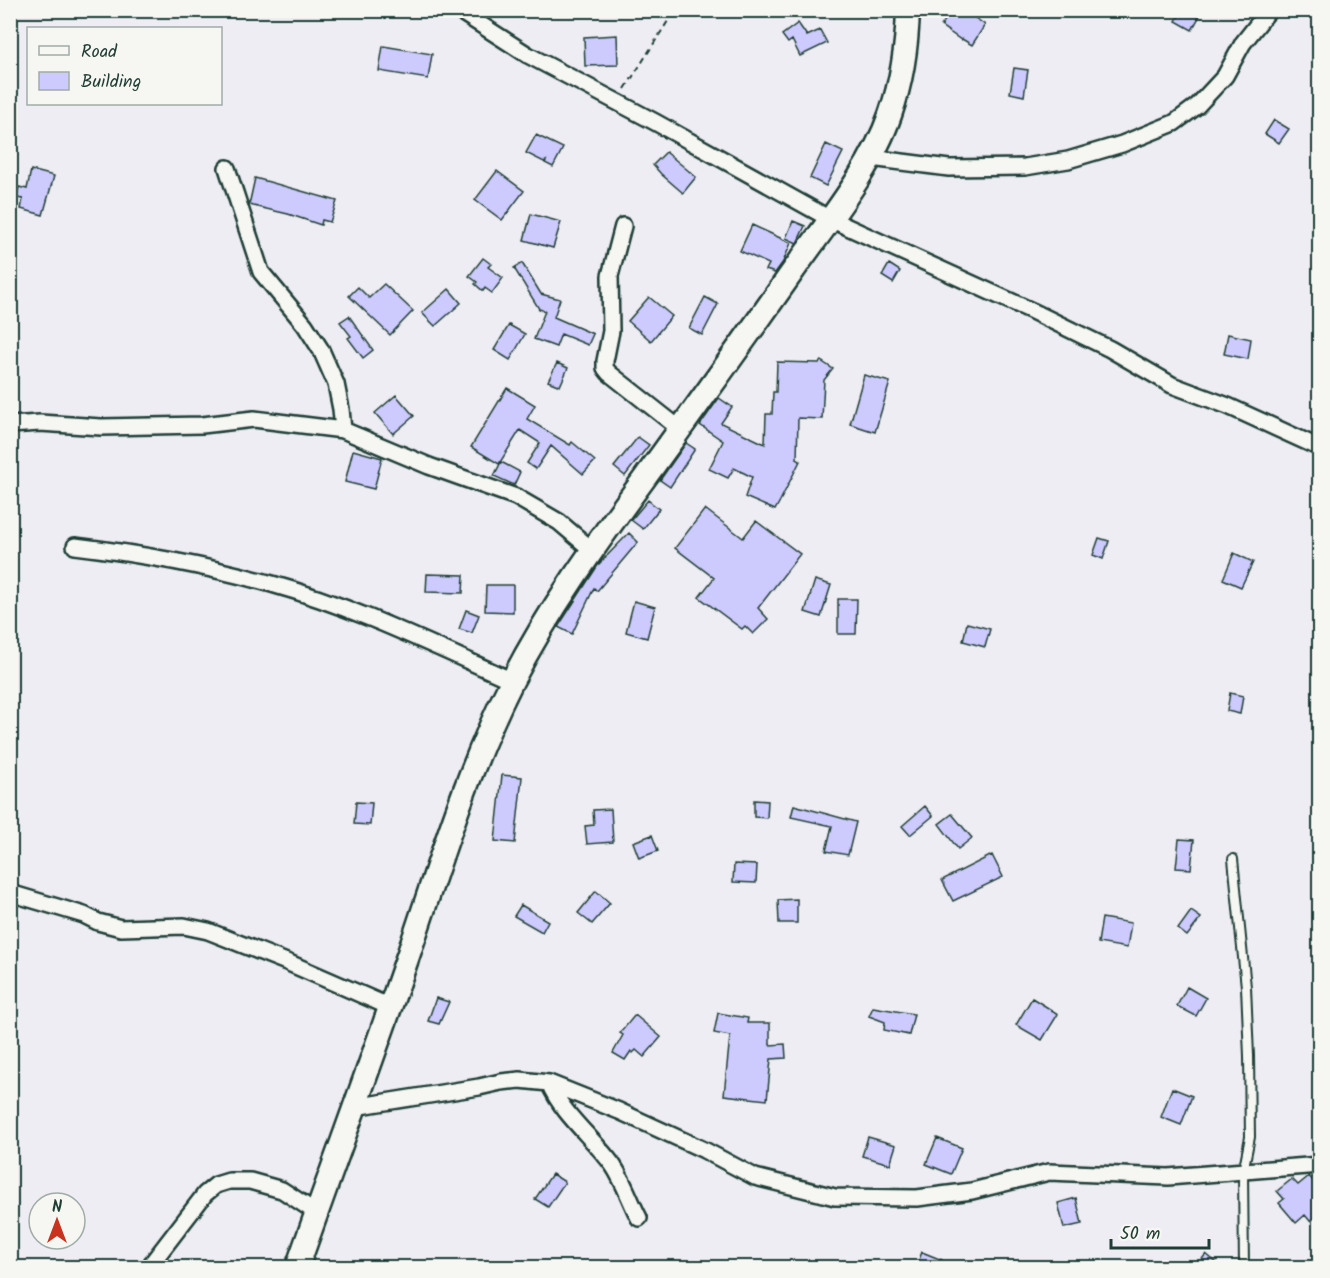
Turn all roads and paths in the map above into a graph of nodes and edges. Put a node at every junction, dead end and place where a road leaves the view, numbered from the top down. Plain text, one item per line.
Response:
1 (458, 10) edge
2 (675, 10) edge
3 (908, 10) edge
4 (1269, 10) edge
5 (617, 102) junction
6 (871, 159) junction
7 (227, 168) dead end
8 (830, 219) junction
9 (622, 226) dead end
10 (10, 425) edge
11 (680, 429) junction
12 (343, 430) junction
13 (1320, 448) edge
14 (75, 546) dead end
15 (592, 550) junction
16 (513, 681) junction
17 (1233, 859) dead end
18 (10, 893) edge
19 (390, 1007) junction
20 (549, 1083) junction
21 (354, 1107) junction
22 (1320, 1165) edge
23 (1243, 1172) junction
24 (316, 1213) junction
25 (639, 1218) dead end
26 (148, 1268) edge
27 (297, 1268) edge
28 (1244, 1268) edge

1 - 5 street
2 - 5 path
3 - 6 main road
4 - 6 street
5 - 8 street
6 - 8 main road
7 - 12 street
8 - 11 main road
8 - 13 street
9 - 11 street
10 - 12 street
11 - 15 main road
12 - 15 street
14 - 16 street
15 - 16 main road
16 - 19 main road
17 - 23 lane
18 - 19 street
19 - 21 main road
20 - 21 street
20 - 23 street
20 - 25 street
21 - 24 main road
22 - 23 street
23 - 28 lane
24 - 26 street
24 - 27 main road

